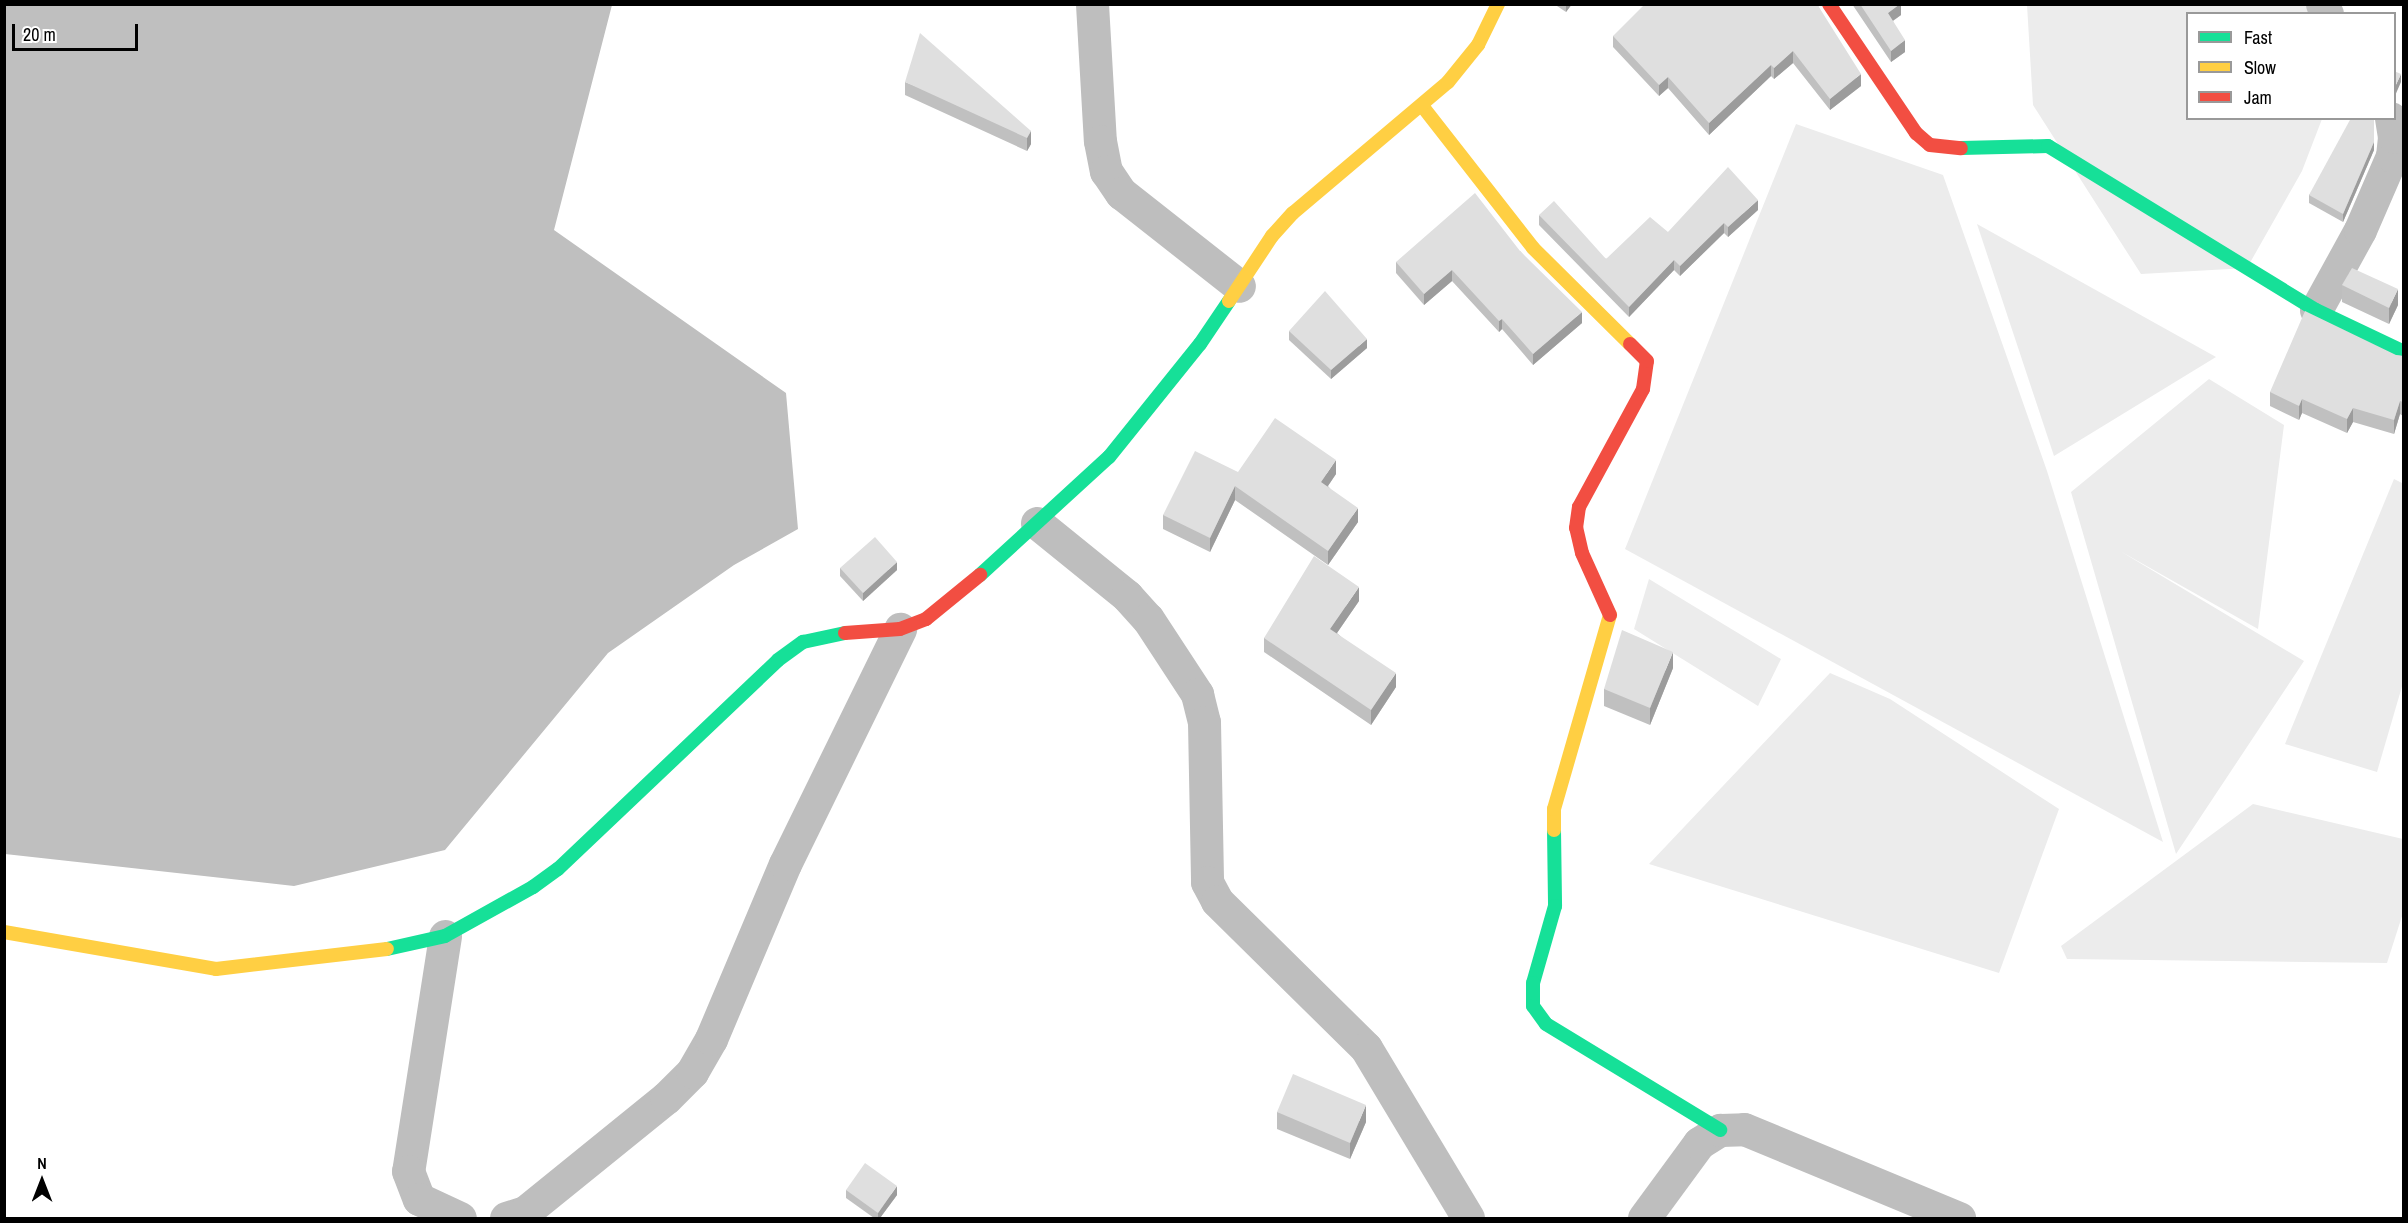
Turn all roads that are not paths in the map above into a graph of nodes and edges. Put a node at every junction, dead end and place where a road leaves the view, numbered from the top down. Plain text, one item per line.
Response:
1 (1092, 4) edge
2 (1498, 4) edge
3 (1829, 4) edge
4 (1423, 107) junction
5 (2391, 120) edge
6 (1239, 286) junction
7 (2316, 310) junction
8 (2403, 352) edge
9 (1037, 523) junction
10 (900, 628) junction
11 (4, 932) edge
12 (445, 936) junction
13 (1720, 1130) junction
14 (460, 1218) edge
15 (506, 1218) edge
16 (1468, 1218) edge
17 (1644, 1218) edge
18 (1959, 1218) edge

1 - 6 street
2 - 4 street
3 - 7 street
4 - 6 street
4 - 13 street
5 - 7 street
6 - 9 street
7 - 8 street
9 - 10 street
9 - 16 street
10 - 12 street
10 - 15 street
11 - 12 street
12 - 14 street
13 - 17 street
13 - 18 street

